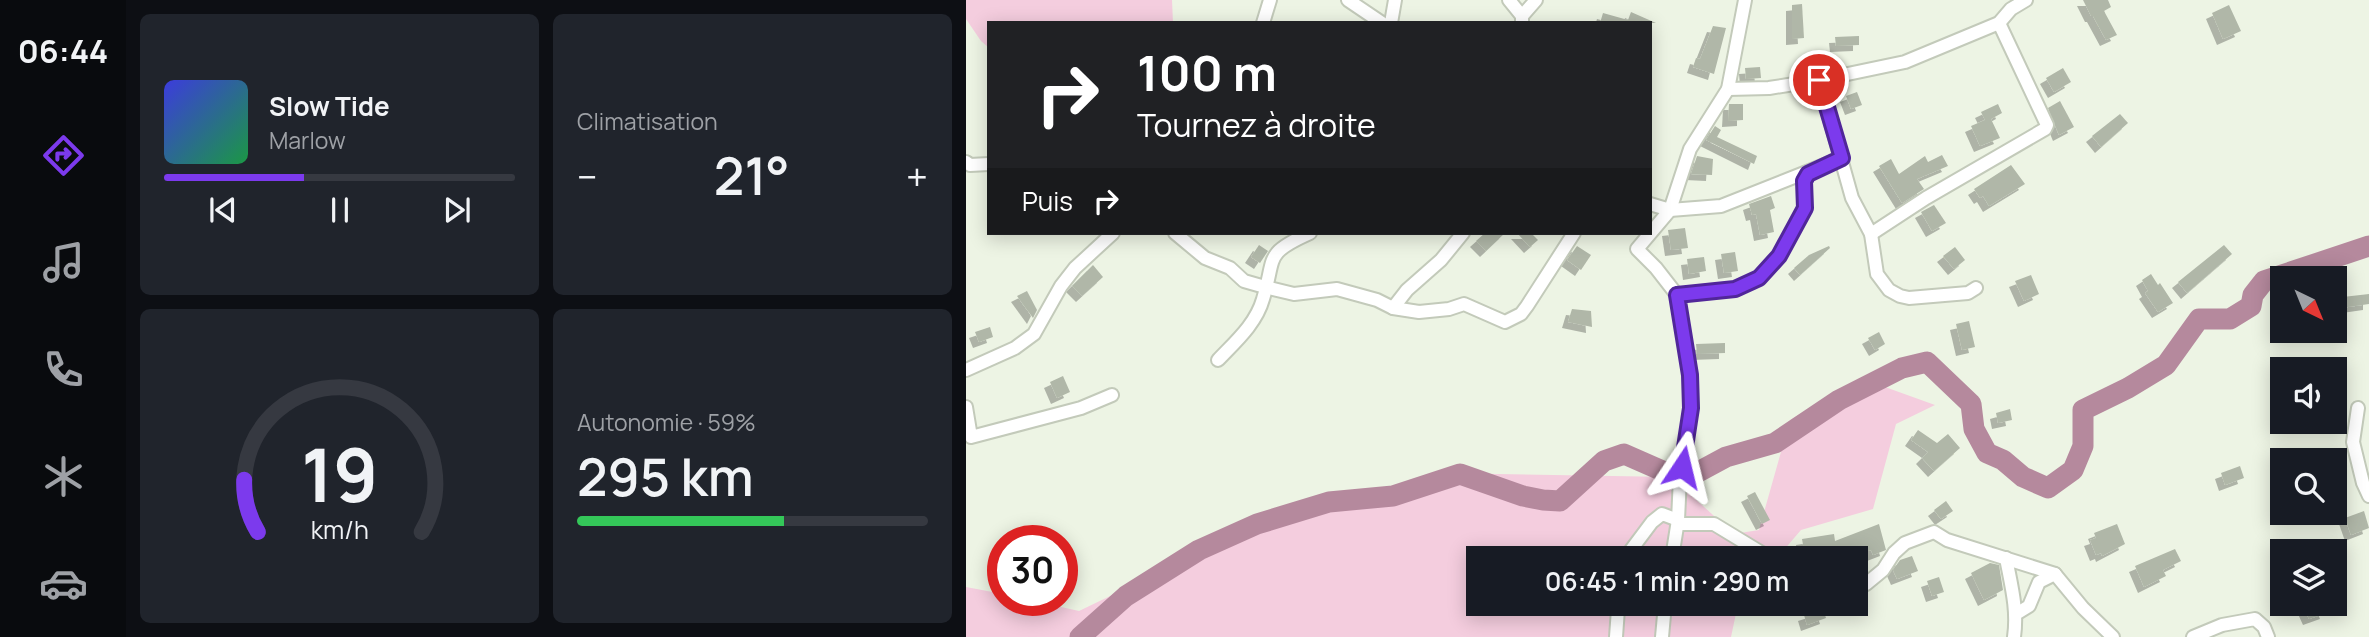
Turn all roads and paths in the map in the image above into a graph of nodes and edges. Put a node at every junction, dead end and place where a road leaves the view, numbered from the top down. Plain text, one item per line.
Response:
1 (1270, 0) edge
2 (1348, 0) edge
3 (1395, 0) edge
4 (1509, 0) edge
5 (1536, 0) edge
6 (1745, 0) edge
7 (2026, 0) edge
8 (1522, 19) edge
9 (1264, 21) edge
10 (1379, 21) edge
11 (1391, 21) edge
12 (1999, 23) junction
13 (1819, 80) junction
14 (1728, 89) junction
15 (1842, 158) junction
16 (966, 162) edge
17 (987, 164) edge
18 (1808, 174) junction
19 (1652, 205) edge
20 (1670, 211) junction
21 (1652, 232) edge
22 (1871, 234) junction
23 (1111, 235) edge
24 (1177, 235) edge
25 (1306, 235) edge
26 (1461, 235) edge
27 (1573, 235) edge
28 (1649, 235) edge
29 (1265, 287) junction
30 (1976, 288) dead end
31 (1677, 295) junction
32 (1393, 308) junction
33 (1218, 360) dead end
34 (966, 370) edge
35 (1112, 395) dead end
36 (966, 407) edge
37 (2358, 408) dead end
38 (2369, 496) edge
39 (1678, 522) junction
40 (1634, 546) edge
41 (1674, 546) edge
42 (1750, 546) edge
43 (2006, 558) junction
44 (2055, 574) junction
45 (1868, 582) edge
46 (2016, 614) junction
47 (1618, 616) edge
48 (1664, 616) edge
49 (1616, 637) edge
50 (1662, 637) edge
51 (2014, 637) edge
52 (2113, 637) edge
53 (2193, 637) edge
54 (2268, 637) edge

1 - 9 street
2 - 10 street
3 - 11 street
4 - 8 street
5 - 8 street
6 - 14 street
7 - 12 street
12 - 13 street
12 - 22 street
13 - 14 street
13 - 15 street
14 - 20 street
15 - 18 street
15 - 22 street
16 - 17 street
18 - 20 street
18 - 31 street
19 - 20 street
20 - 21 street
22 - 30 street
23 - 34 street
24 - 29 street
25 - 29 street
26 - 32 street
27 - 32 street
28 - 31 street
29 - 32 street
29 - 33 street
31 - 39 street
35 - 36 street
37 - 38 street
39 - 40 street
39 - 41 street
39 - 42 street
43 - 44 street
43 - 45 street
43 - 46 street
44 - 46 street
44 - 52 street
46 - 51 street
47 - 49 street
48 - 50 street
53 - 54 street

